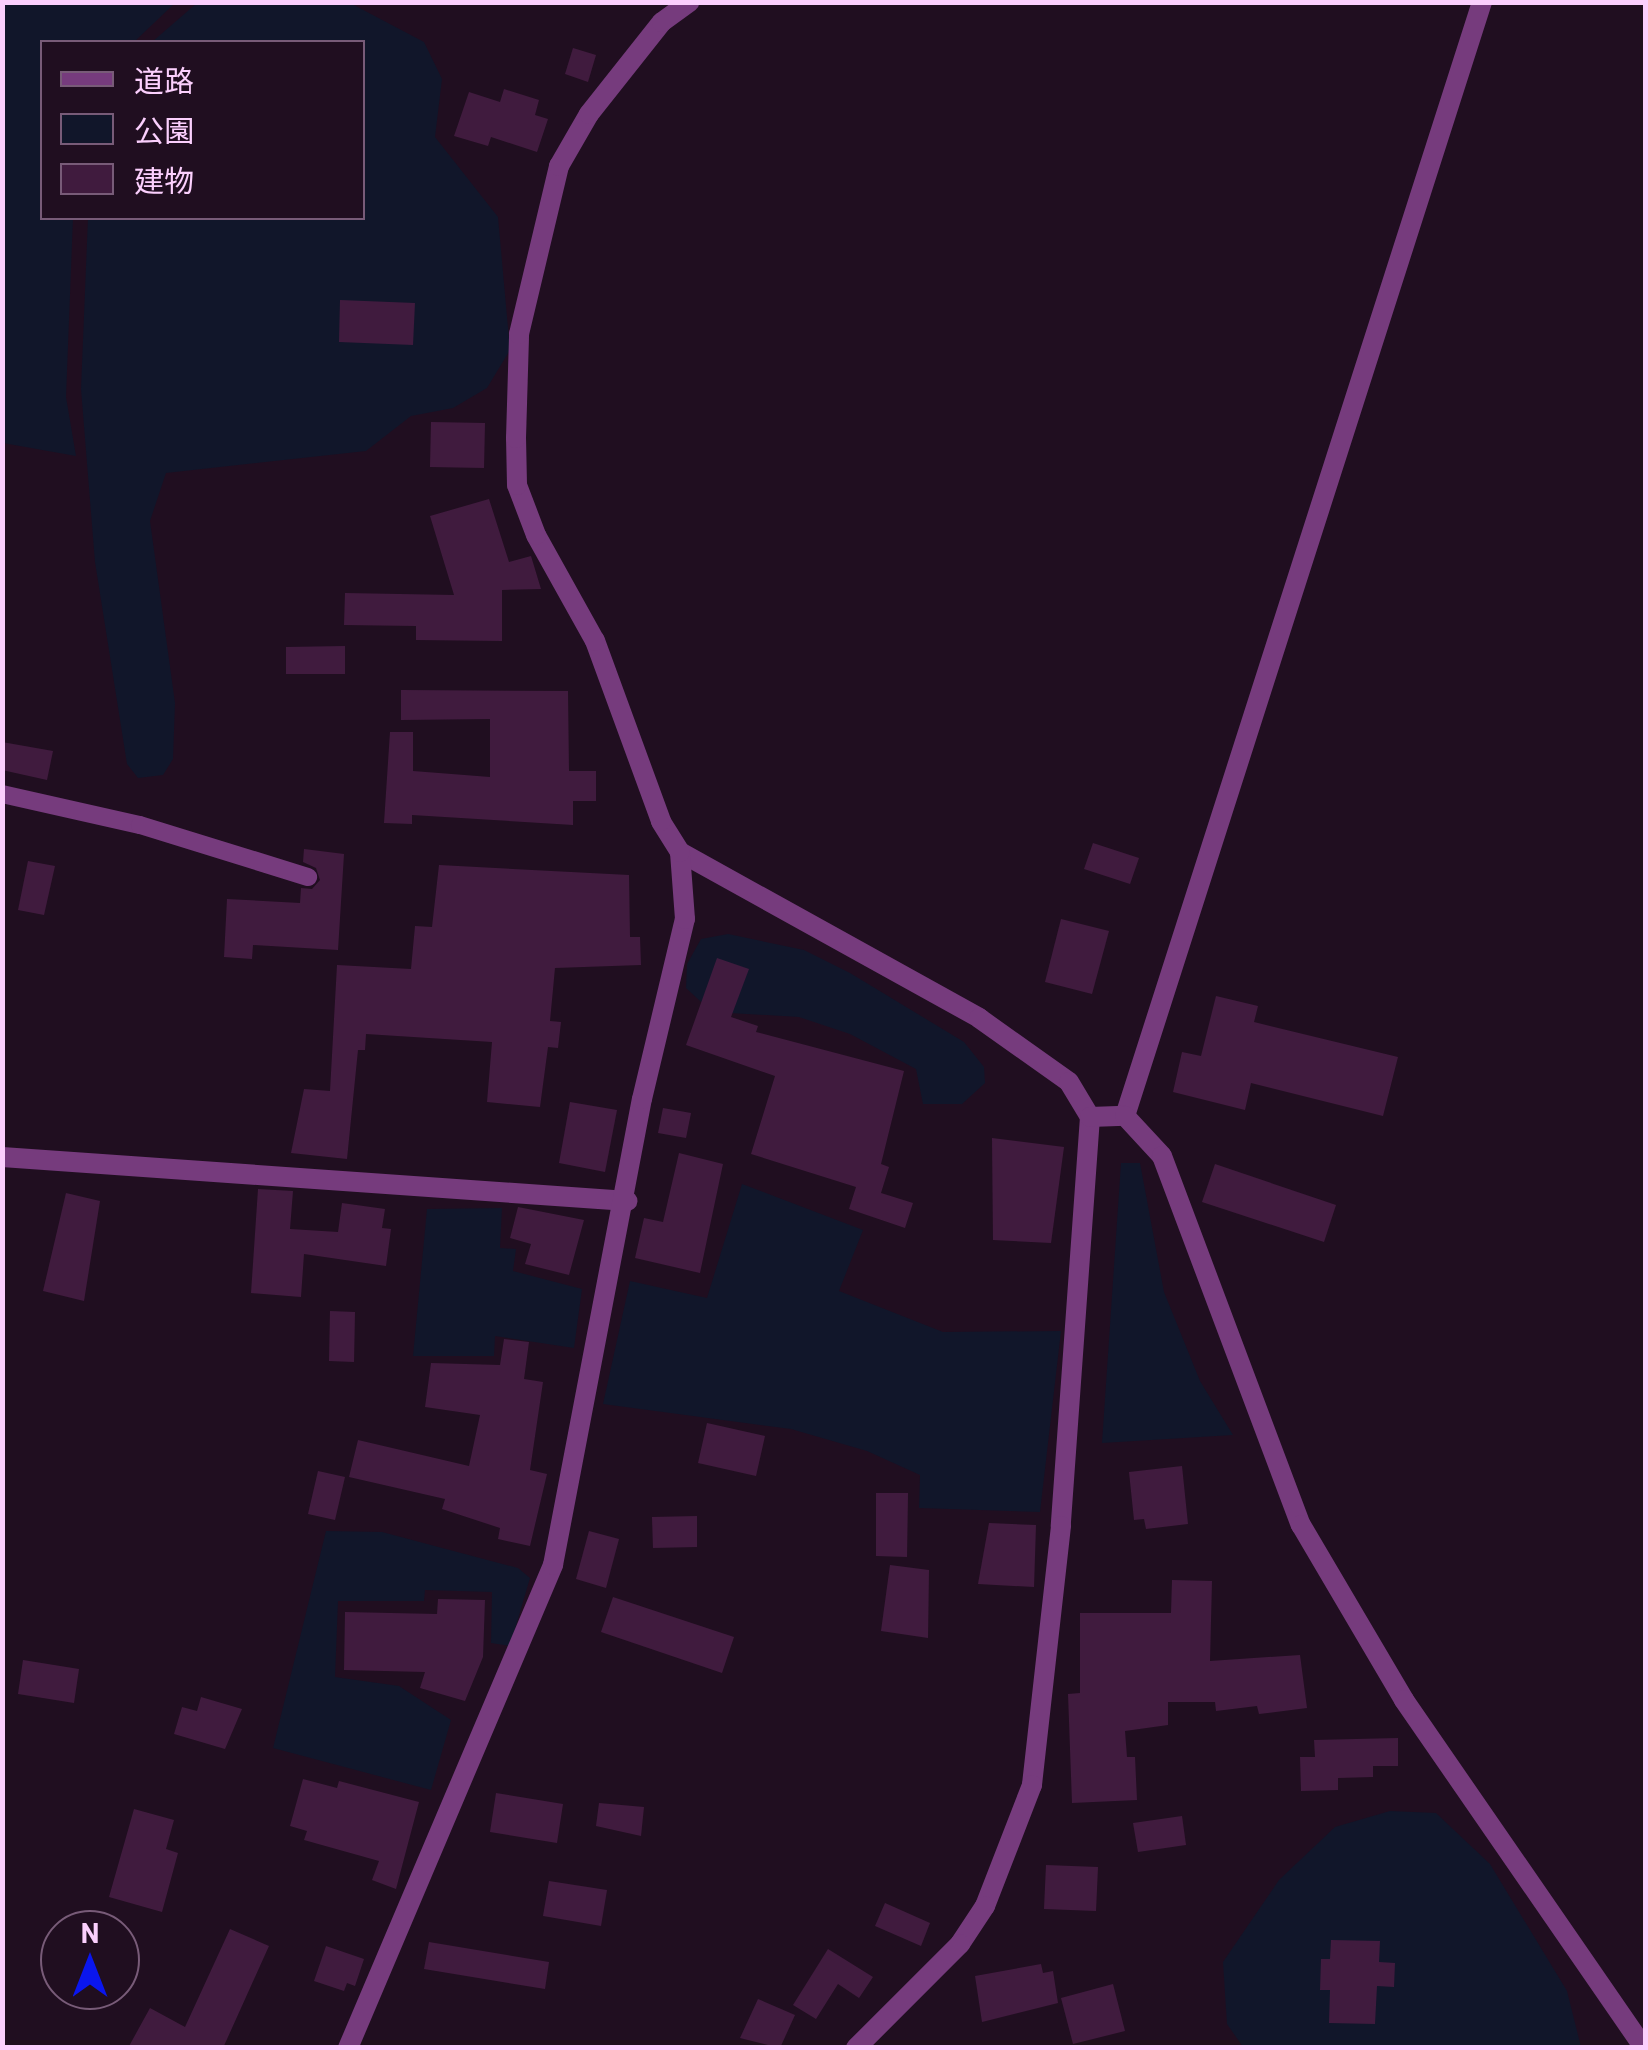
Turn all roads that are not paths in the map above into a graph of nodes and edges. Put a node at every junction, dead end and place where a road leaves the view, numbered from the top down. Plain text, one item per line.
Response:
1 (690, 2) edge
2 (1482, 2) edge
3 (2, 794) edge
4 (680, 852) junction
5 (308, 877) dead end
6 (1090, 1116) junction
7 (1126, 1116) junction
8 (2, 1157) edge
9 (627, 1201) junction
10 (348, 2048) edge
11 (856, 2048) edge
12 (1644, 2048) edge

1 - 4 street
2 - 7 street
3 - 5 lane
4 - 6 street
4 - 9 street
6 - 7 street
6 - 11 street
7 - 12 street
8 - 9 street
9 - 10 street

